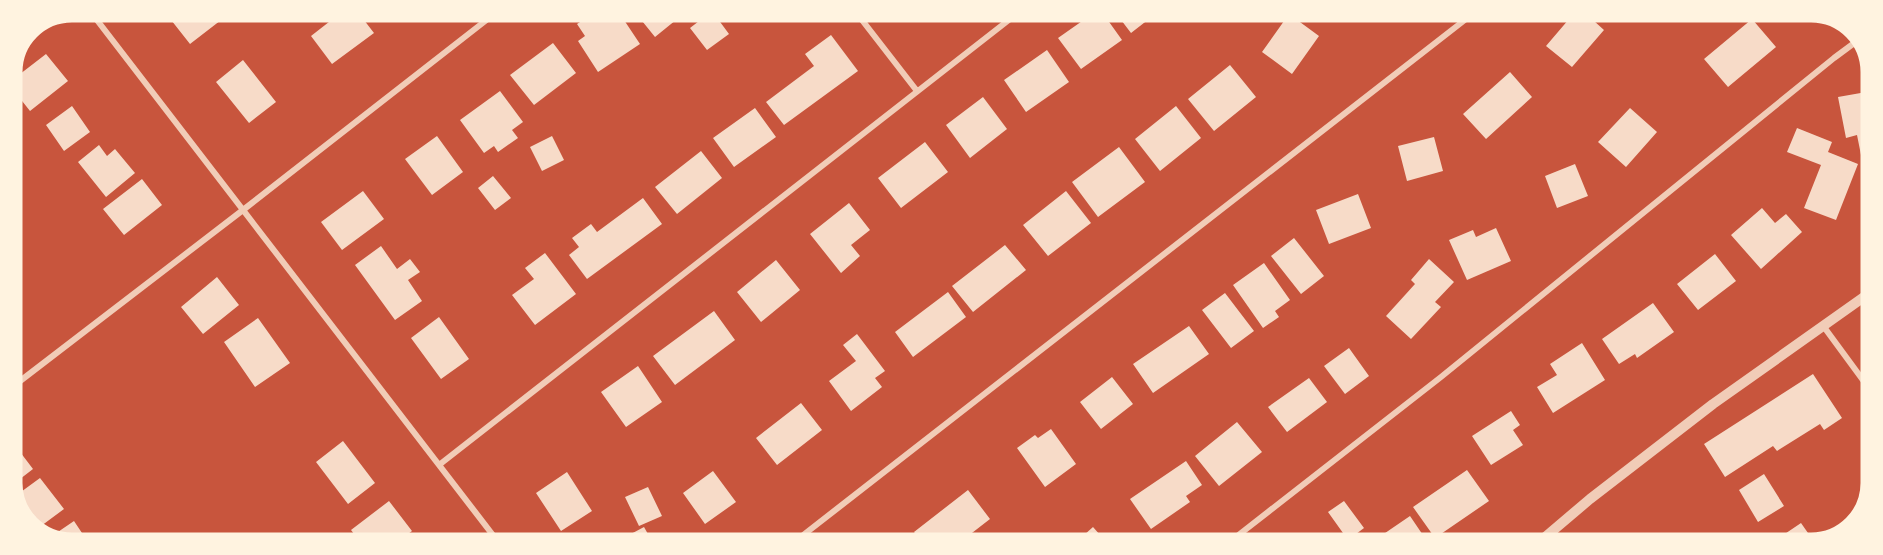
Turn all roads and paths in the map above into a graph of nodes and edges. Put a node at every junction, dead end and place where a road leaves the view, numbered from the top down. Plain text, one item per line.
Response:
1 (98, 21) edge
2 (485, 21) edge
3 (862, 21) edge
4 (1006, 21) edge
5 (1463, 21) edge
6 (1853, 44) edge
7 (917, 91) junction
8 (243, 210) junction
9 (1862, 299) edge
10 (1824, 327) junction
11 (1862, 379) edge
12 (21, 380) edge
13 (439, 465) junction
14 (492, 534) edge
15 (805, 534) edge
16 (1240, 534) edge
17 (1549, 534) edge

1 - 8 street
2 - 8 street
3 - 7 street
4 - 7 street
5 - 15 street
6 - 16 street
7 - 13 street
8 - 12 street
8 - 13 street
9 - 10 street
10 - 11 street
10 - 17 street
13 - 14 street

